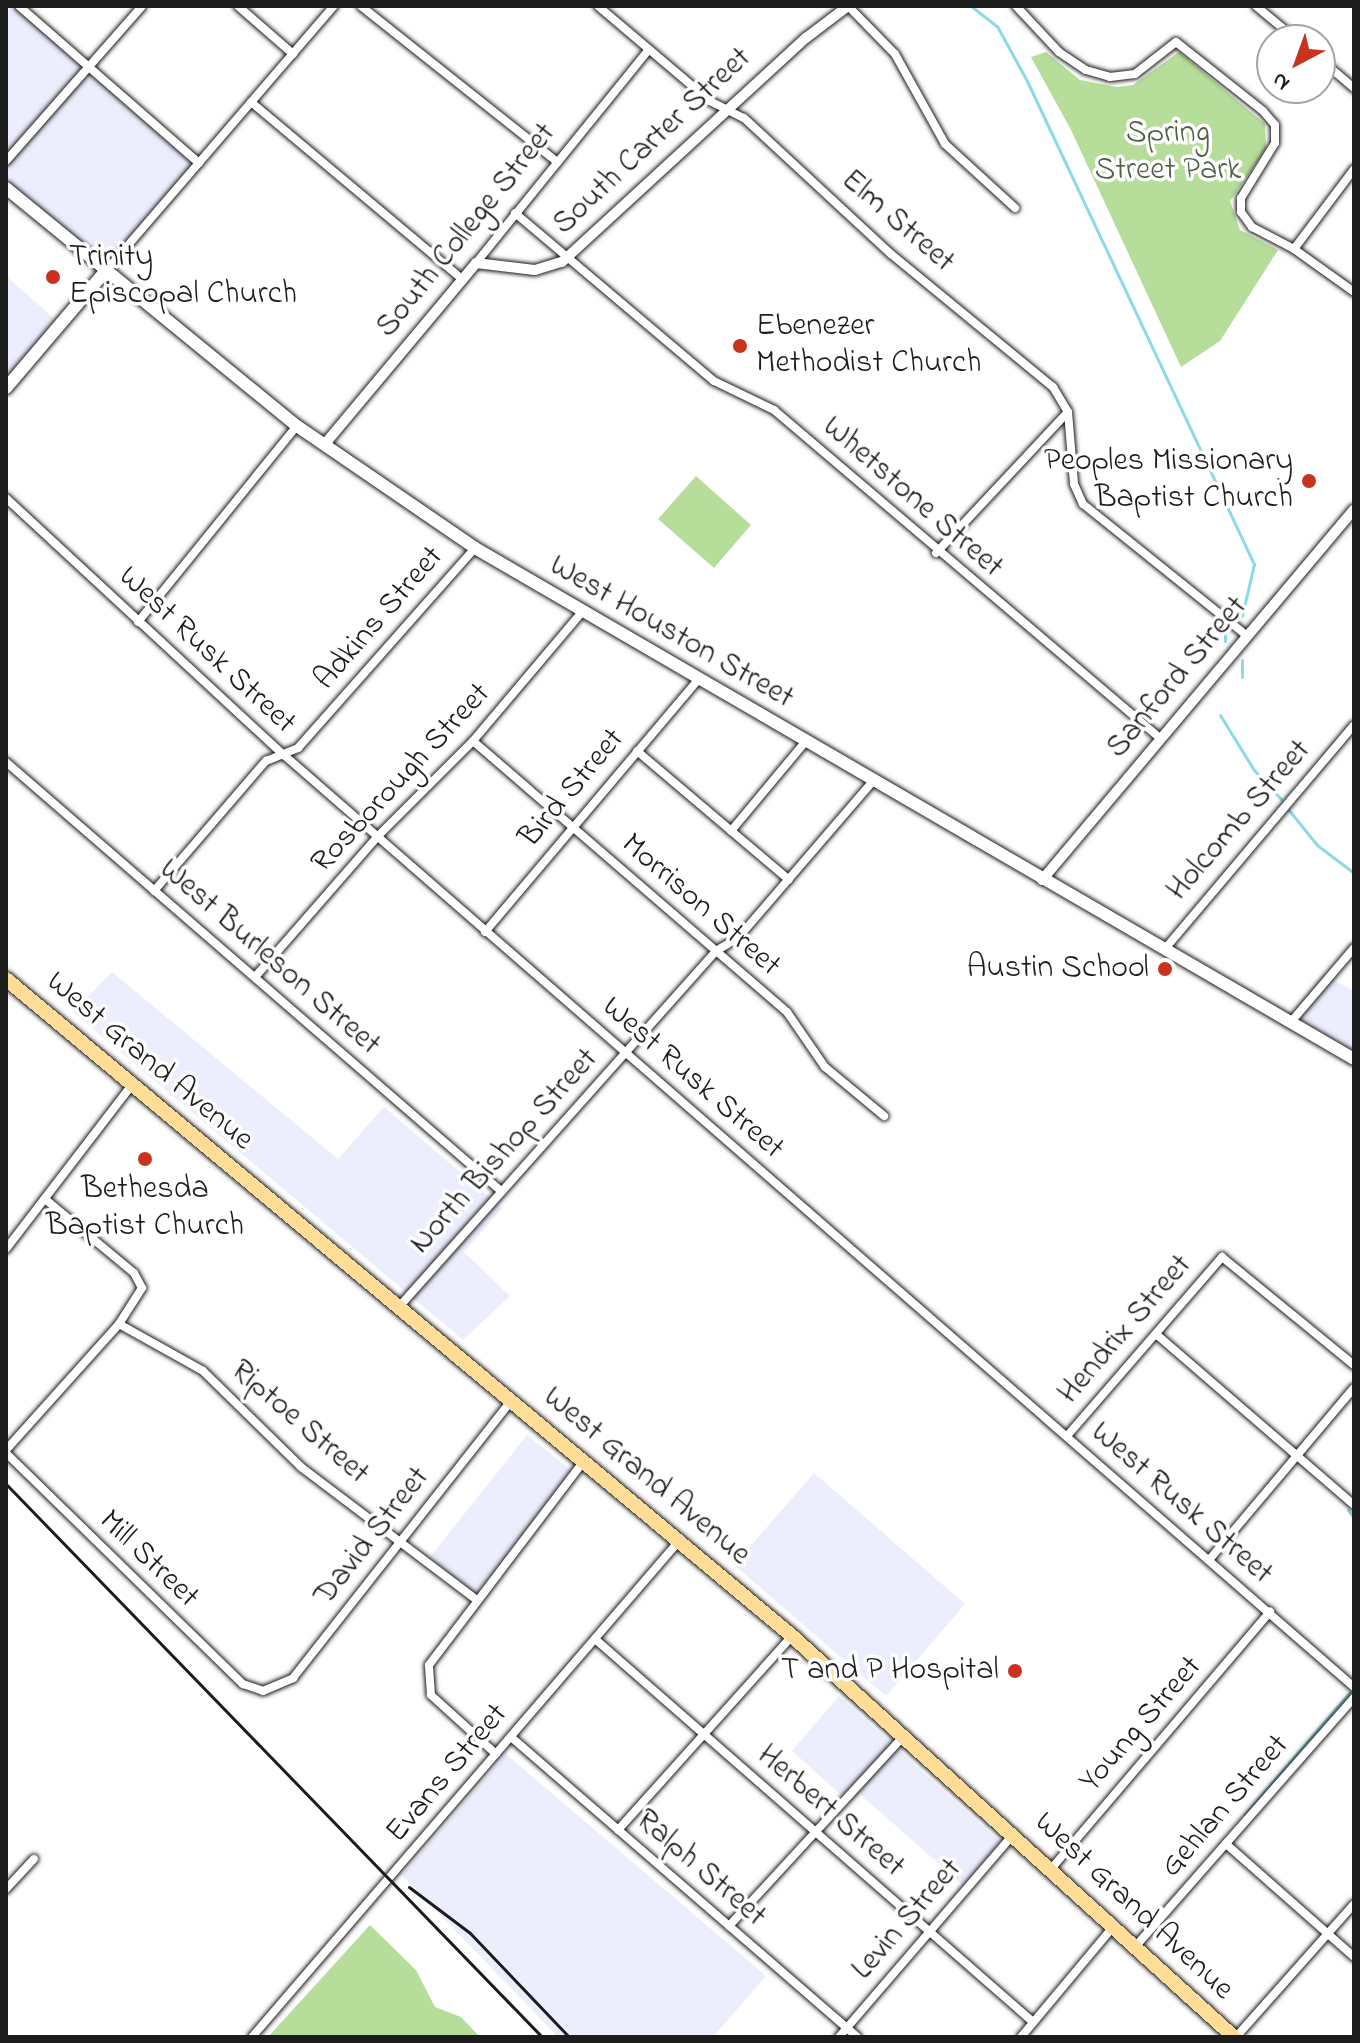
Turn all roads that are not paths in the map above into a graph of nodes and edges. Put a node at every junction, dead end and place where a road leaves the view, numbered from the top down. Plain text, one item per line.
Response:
1 (19, 6) edge
2 (142, 6) edge
3 (238, 6) edge
4 (334, 6) edge
5 (361, 6) edge
6 (598, 6) edge
7 (848, 6) edge
8 (1016, 6) edge
9 (1256, 6) edge
10 (1278, 24) edge
11 (649, 49) junction
12 (293, 54) junction
13 (89, 67) junction
14 (1336, 73) edge
15 (1354, 88) edge
16 (251, 102) junction
17 (726, 110) junction
18 (6, 161) edge
19 (557, 162) junction
20 (199, 163) junction
21 (1354, 169) edge
22 (6, 188) edge
23 (1015, 208) dead end
24 (515, 213) junction
25 (1294, 249) junction
26 (567, 257) junction
27 (476, 263) junction
28 (104, 273) junction
29 (463, 280) junction
30 (1354, 292) edge
31 (6, 387) edge
32 (1068, 412) junction
33 (297, 426) junction
34 (324, 445) junction
35 (6, 498) edge
36 (1354, 510) edge
37 (475, 548) junction
38 (936, 553) junction
39 (582, 612) junction
40 (138, 622) junction
41 (1247, 636) junction
42 (699, 679) junction
43 (1354, 725) edge
44 (1161, 739) junction
45 (473, 741) junction
46 (806, 741) junction
47 (637, 751) junction
48 (284, 755) junction
49 (6, 762) edge
50 (873, 781) junction
51 (572, 827) junction
52 (731, 831) junction
53 (377, 837) junction
54 (789, 880) junction
55 (1042, 880) junction
56 (154, 891) junction
57 (485, 932) junction
58 (1354, 948) edge
59 (1164, 950) junction
60 (716, 951) junction
61 (255, 977) junction
62 (6, 979) edge
63 (1290, 1023) junction
64 (627, 1054) junction
65 (1354, 1059) edge
66 (132, 1085) junction
67 (884, 1116) dead end
68 (501, 1191) junction
69 (45, 1199) junction
70 (6, 1249) edge
71 (398, 1308) junction
72 (119, 1324) junction
73 (1156, 1334) junction
74 (1354, 1365) edge
75 (1354, 1388) edge
76 (511, 1401) junction
77 (1067, 1436) junction
78 (6, 1452) edge
79 (1297, 1455) junction
80 (585, 1461) junction
81 (1354, 1505) edge
82 (401, 1539) junction
83 (679, 1541) junction
84 (1209, 1560) junction
85 (477, 1600) junction
86 (1270, 1612) junction
87 (792, 1636) junction
88 (595, 1639) junction
89 (1354, 1687) edge
90 (263, 1691) joint
91 (1354, 1698) edge
92 (704, 1733) junction
93 (904, 1735) junction
94 (511, 1737) junction
95 (496, 1754) junction
96 (618, 1830) junction
97 (816, 1831) junction
98 (1013, 1835) junction
99 (1226, 1844) junction
100 (34, 1859) dead end
101 (1051, 1869) junction
102 (6, 1889) edge
103 (1354, 1904) edge
104 (729, 1926) junction
105 (1113, 1926) junction
106 (931, 1931) junction
107 (1327, 1934) junction
108 (1135, 1947) junction
109 (1354, 1957) edge
110 (846, 2028) junction
111 (1027, 2030) edge
112 (252, 2037) edge
113 (839, 2037) edge
114 (857, 2037) edge
115 (1035, 2037) edge
116 (1235, 2037) edge

1 - 13 street
2 - 13 street
3 - 12 street
4 - 12 street
5 - 19 street
6 - 11 street, Elm Street
7 - 17 street, South Carter Street
7 - 23 street
8 - 25 street
9 - 10 street
11 - 17 street, Elm Street
11 - 19 street, South College Street
12 - 16 street
13 - 18 street
13 - 20 street
14 - 15 street
16 - 20 street
16 - 29 street
17 - 26 street, South Carter Street
17 - 32 street, Elm Street
19 - 24 street, South College Street
20 - 28 street
21 - 25 street
22 - 28 main road, West Houston Street
24 - 26 street, Whetstone Street
24 - 27 street, South College Street
25 - 30 street
26 - 27 street, South Carter Street
26 - 38 street, Whetstone Street
27 - 29 street, South College Street
28 - 31 main road
28 - 33 main road, West Houston Street
29 - 34 street, South College Street
32 - 38 street
32 - 41 street
33 - 34 main road, West Houston Street
33 - 40 street
34 - 37 main road, West Houston Street
35 - 40 street, West Rusk Street
36 - 41 street, Sanford Street
37 - 39 main road, West Houston Street
37 - 48 street, Adkins Street
38 - 44 street, Whetstone Street
39 - 42 main road, West Houston Street
39 - 45 street, Rosborough Street
40 - 48 street, West Rusk Street
41 - 44 street, Sanford Street
42 - 46 main road, West Houston Street
42 - 47 street, Bird Street
43 - 59 street, Holcomb Street
44 - 55 street, Sanford Street
45 - 51 street, Morrison Street
45 - 53 street, Rosborough Street
46 - 50 main road, West Houston Street
46 - 52 street
47 - 51 street, Bird Street
47 - 52 street
48 - 53 street, West Rusk Street
48 - 56 street, Adkins Street
49 - 56 street, West Burleson Street
50 - 54 street, North Bishop Street
50 - 55 main road, West Houston Street
51 - 57 street, Bird Street
51 - 60 street, Morrison Street
52 - 54 street
53 - 57 street, West Rusk Street
53 - 61 street, Rosborough Street
54 - 60 street, North Bishop Street
55 - 59 main road, West Houston Street
56 - 61 street, West Burleson Street
57 - 64 street, West Rusk Street
58 - 63 street
59 - 63 main road, West Houston Street
60 - 64 street, North Bishop Street
60 - 67 street, Morrison Street
61 - 68 street, West Burleson Street
62 - 66 highway, West Grand Avenue
63 - 65 main road, West Houston Street
64 - 68 street, North Bishop Street
64 - 77 street, West Rusk Street
66 - 69 street
66 - 71 highway, West Grand Avenue
68 - 71 street, North Bishop Street
69 - 70 street
69 - 72 street
71 - 76 highway, West Grand Avenue
72 - 78 street
72 - 82 street, Riptoe Street
73 - 74 street, Hendrix Street
73 - 77 street, Hendrix Street
73 - 79 street
75 - 79 street
76 - 80 highway, West Grand Avenue
76 - 82 street, David Street
77 - 84 street, West Rusk Street
78 - 90 street, Mill Street
79 - 81 street
79 - 84 street
80 - 83 highway, West Grand Avenue
80 - 85 street
82 - 85 street, Riptoe Street
82 - 90 street, David Street
83 - 87 highway, West Grand Avenue
83 - 88 street, Evans Street
84 - 86 street, West Rusk Street
85 - 95 street
86 - 89 street, West Rusk Street
86 - 101 street, Young Street
87 - 92 street
87 - 93 highway, West Grand Avenue
88 - 92 street, Herbert Street
88 - 94 street, Evans Street
91 - 99 street, Gehlan Street
92 - 96 street
92 - 97 street, Herbert Street
93 - 97 street
93 - 98 highway, West Grand Avenue
94 - 95 street, Evans Street
94 - 96 street, Ralph Street
95 - 112 street, Evans Street
96 - 104 street, Ralph Street
97 - 104 street
97 - 106 street, Herbert Street
98 - 101 highway, West Grand Avenue
98 - 106 street, Levin Street
99 - 107 street
99 - 108 street, Gehlan Street
100 - 102 street
101 - 105 highway, West Grand Avenue
103 - 107 street
104 - 110 street, Ralph Street
105 - 108 highway, West Grand Avenue
105 - 111 street
106 - 110 street, Levin Street
106 - 111 street, Herbert Street
107 - 109 street
107 - 116 street
108 - 116 highway, West Grand Avenue
110 - 113 street, Levin Street
110 - 114 street, Ralph Street
111 - 115 street, Herbert Street

